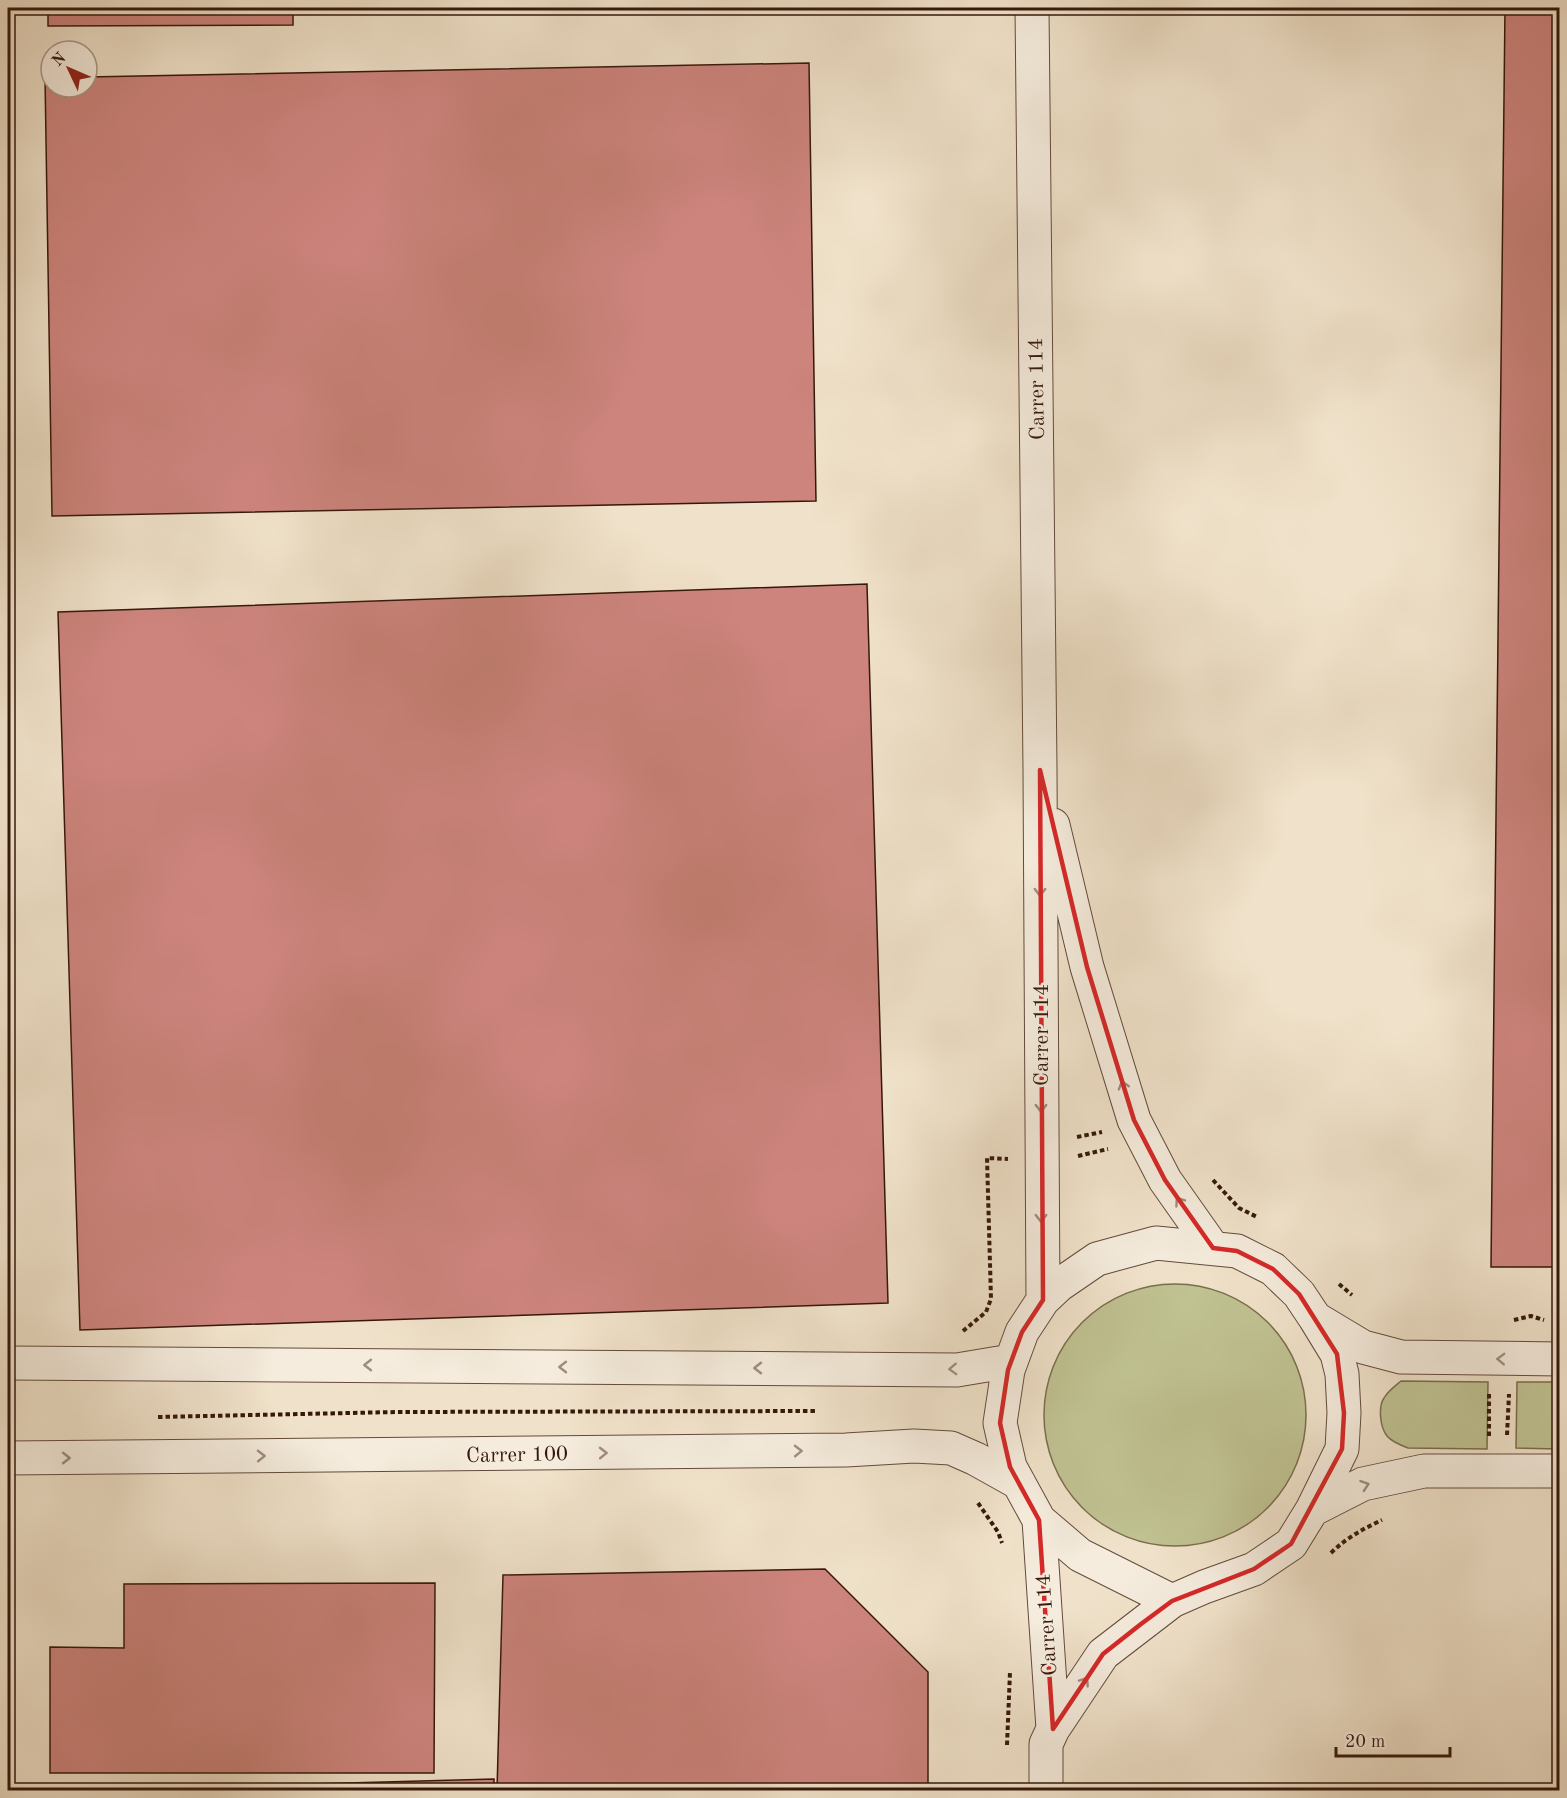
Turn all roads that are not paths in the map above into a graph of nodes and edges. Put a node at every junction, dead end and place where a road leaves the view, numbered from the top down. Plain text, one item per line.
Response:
1 (1032, 8) edge
2 (1040, 770) junction
3 (1213, 1248) junction
4 (1042, 1289) junction
5 (1315, 1318) junction
6 (1560, 1359) edge
7 (1011, 1361) junction
8 (8, 1363) edge
9 (8, 1458) edge
10 (1560, 1471) edge
11 (1019, 1483) junction
12 (1312, 1510) junction
13 (1039, 1520) junction
14 (1172, 1601) junction
15 (1053, 1730) junction
16 (1046, 1791) edge

1 - 2 street, Carrer 114
3 -> 2 street, Carrer 114
2 -> 4 street, Carrer 114
3 - 4 street, Carrer 114
3 - 5 street, Carrer 114
4 - 7 street, Carrer 114
6 -> 5 street
5 - 12 street, Carrer 114
7 -> 8 street
7 - 11 street, Carrer 114
9 -> 11 street, Carrer 100
12 -> 10 street
11 - 13 street, Carrer 114
12 - 14 street, Carrer 114
13 - 14 street
13 - 15 street, Carrer 114
15 -> 14 street, Carrer 114
15 - 16 street, Carrer 114

